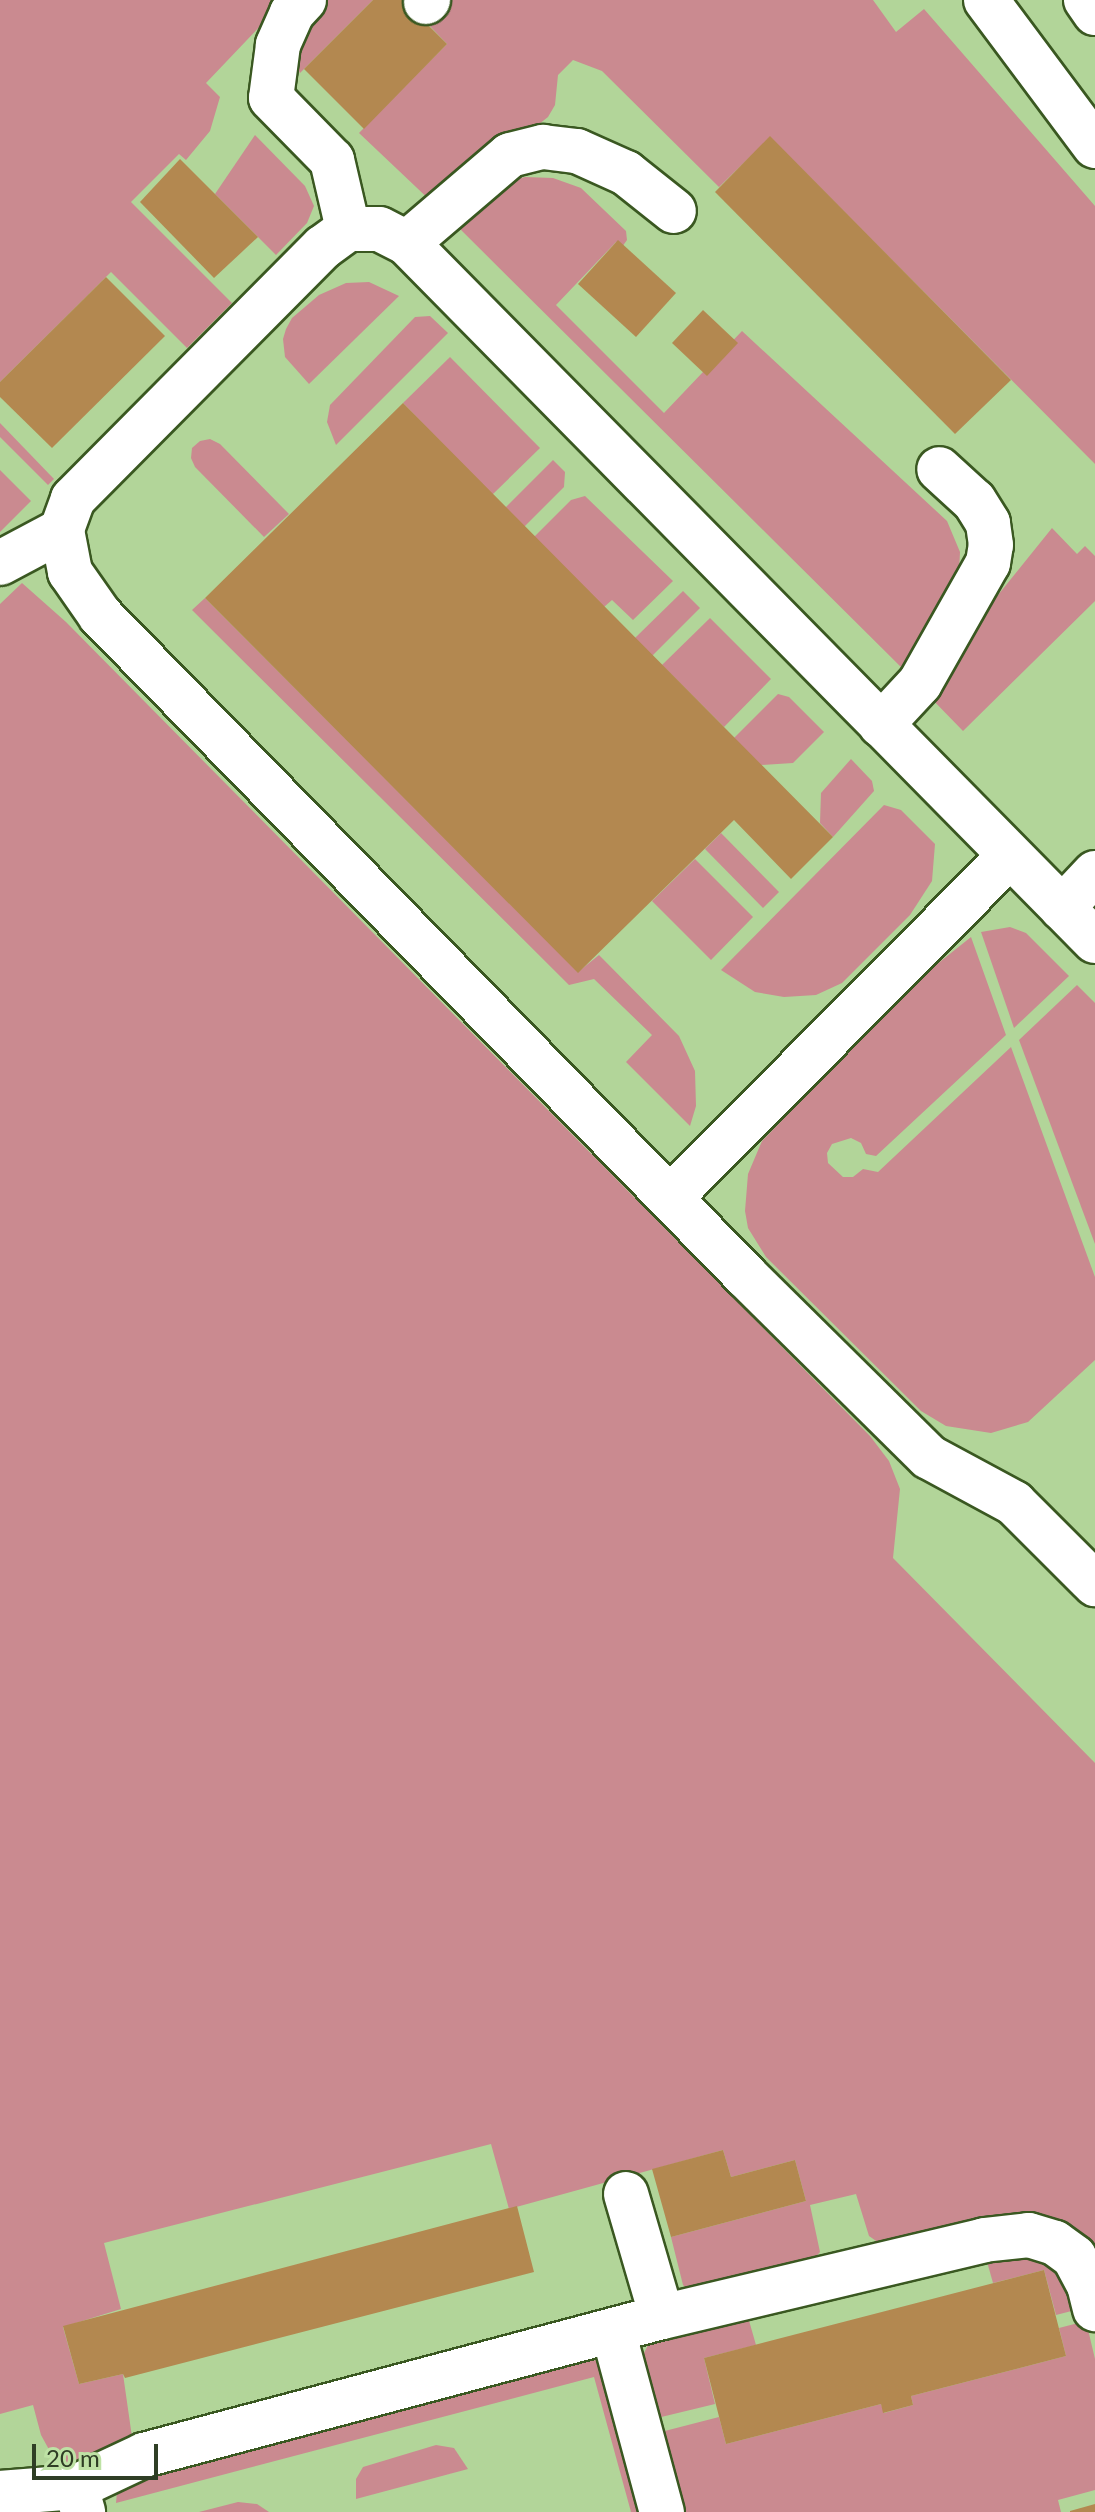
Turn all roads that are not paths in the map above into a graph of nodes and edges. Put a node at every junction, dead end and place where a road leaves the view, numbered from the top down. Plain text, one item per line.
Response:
1 (304, 0) edge
2 (986, 0) edge
3 (1086, 0) edge
4 (1095, 13) edge
5 (1095, 146) edge
6 (674, 211) dead end
7 (348, 229) junction
8 (407, 243) junction
9 (939, 469) dead end
10 (62, 530) junction
11 (0, 563) edge
12 (881, 725) junction
13 (1010, 856) junction
14 (1095, 873) edge
15 (1062, 908) junction
16 (1095, 941) edge
17 (675, 1193) dead end
18 (1095, 1584) edge
19 (626, 2194) dead end
20 (1095, 2309) edge
21 (662, 2317) junction
22 (613, 2331) junction
23 (0, 2493) edge
24 (80, 2499) edge
25 (662, 2512) edge

1 - 7 street
2 - 5 street
3 - 4 street
6 - 8 street
7 - 8 street
7 - 10 street
8 - 12 street
9 - 12 street
10 - 11 street
10 - 18 street
12 - 13 street
13 - 15 street
13 - 17 street
14 - 15 street
15 - 16 street
19 - 21 street
20 - 21 street
21 - 22 street
22 - 24 street
22 - 25 street
23 - 24 street

